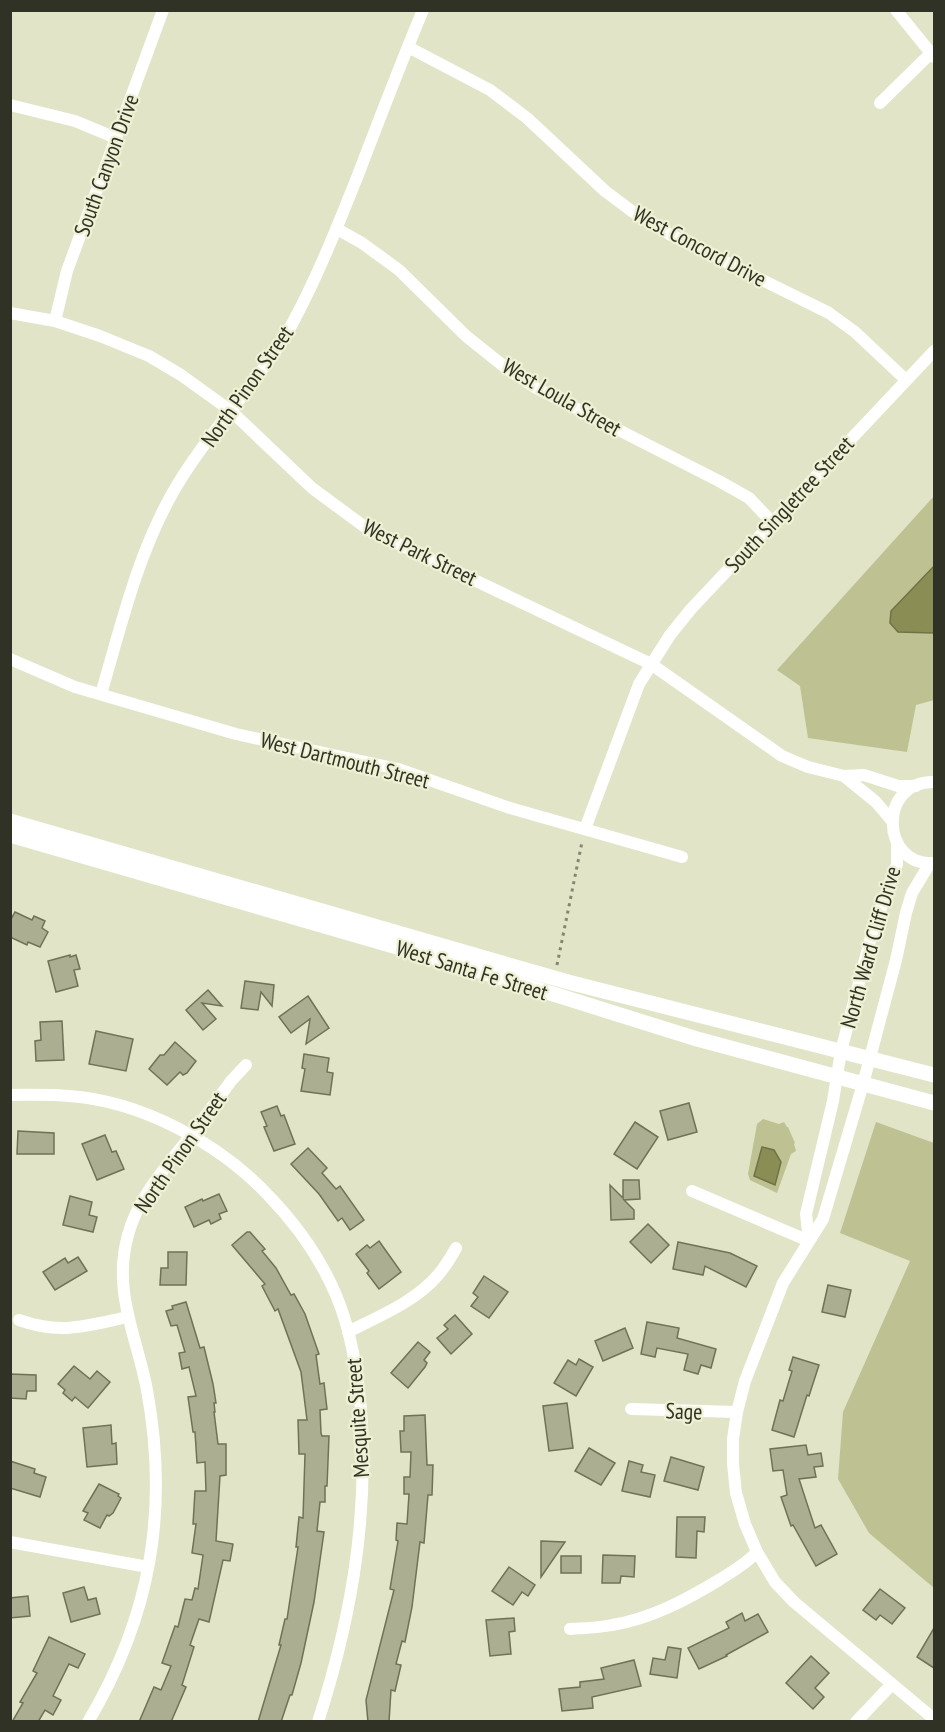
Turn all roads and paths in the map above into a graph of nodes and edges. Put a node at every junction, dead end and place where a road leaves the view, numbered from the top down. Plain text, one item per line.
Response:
1 (163, 10) edge
2 (423, 10) edge
3 (896, 10) edge
4 (408, 47) junction
5 (933, 55) edge
6 (880, 103) dead end
7 (10, 105) edge
8 (116, 138) junction
9 (337, 229) junction
10 (10, 313) edge
11 (55, 321) junction
12 (934, 351) edge
13 (906, 380) junction
14 (231, 411) junction
15 (772, 522) junction
16 (10, 659) edge
17 (651, 664) junction
18 (101, 694) junction
19 (844, 776) junction
20 (934, 782) edge
21 (916, 786) junction
22 (10, 821) edge
23 (892, 821) junction
24 (585, 829) junction
25 (10, 835) edge
26 (897, 843) junction
27 (682, 857) dead end
28 (932, 863) edge
29 (554, 978) junction
30 (841, 1050) junction
31 (870, 1058) junction
32 (246, 1065) dead end
33 (934, 1075) edge
34 (835, 1076) junction
35 (863, 1084) junction
36 (10, 1095) edge
37 (934, 1103) edge
38 (190, 1135) junction
39 (692, 1191) dead end
40 (809, 1241) junction
41 (456, 1248) dead end
42 (128, 1317) junction
43 (19, 1320) dead end
44 (348, 1332) junction
45 (631, 1409) dead end
46 (737, 1412) junction
47 (10, 1542) edge
48 (757, 1552) junction
49 (148, 1567) junction
50 (570, 1629) dead end
51 (892, 1684) junction
52 (934, 1719) edge
53 (88, 1722) edge
54 (318, 1722) edge
55 (856, 1722) edge

1 - 8 street, South Canyon Drive
2 - 4 street, North Pinon Street
3 - 5 street
4 - 9 street, North Pinon Street
4 - 13 street, West Concord Drive
5 - 6 street
7 - 8 street
8 - 11 street, South Canyon Drive
9 - 14 street, North Pinon Street
9 - 15 street, West Loula Street
10 - 11 street, West Park Street
11 - 14 street, West Park Street
12 - 13 street, South Singletree Street
13 - 15 street, South Singletree Street
14 - 17 street, West Park Street
14 - 18 street, North Pinon Street
15 - 17 street, South Singletree Street
16 - 18 street, West Dartmouth Street
17 - 19 street, West Park Street
17 - 24 street, South Singletree Street
18 - 24 street, West Dartmouth Street
19 - 21 street, West Park Street
19 - 23 street, West Park Street
20 - 21 street
21 - 23 street
22 - 29 street, West Santa Fe Street
23 - 26 street, North Ward Cliff Drive
24 - 27 street, West Dartmouth Street
24 - 29 path
25 - 34 street, West Santa Fe Street
26 - 28 street
26 - 30 street, North Ward Cliff Drive
28 - 31 street, North Ward Cliff Drive
29 - 30 street, West Santa Fe Street
30 - 31 street, West Santa Fe Street
30 - 34 street, North Ward Cliff Drive
31 - 33 street, West Santa Fe Street
31 - 35 street, North Ward Cliff Drive
32 - 38 street, North Pinon Street
34 - 35 street, West Santa Fe Street
34 - 40 street, North Ward Cliff Drive
35 - 37 street, West Santa Fe Street
35 - 40 street, North Ward Cliff Drive
36 - 38 street, Mesquite Street
38 - 42 street, North Pinon Street
38 - 44 street, Mesquite Street
39 - 40 street
40 - 46 street, North Ward Cliff Drive
41 - 44 street
42 - 43 street
42 - 49 street, North Pinon Street
44 - 54 street, Mesquite Street
45 - 46 street, Sage
46 - 48 street, North Ward Cliff Drive
47 - 49 street
48 - 50 street
48 - 51 street, North Ward Cliff Drive
49 - 53 street, North Pinon Street
51 - 52 street, North Ward Cliff Drive
51 - 55 street

